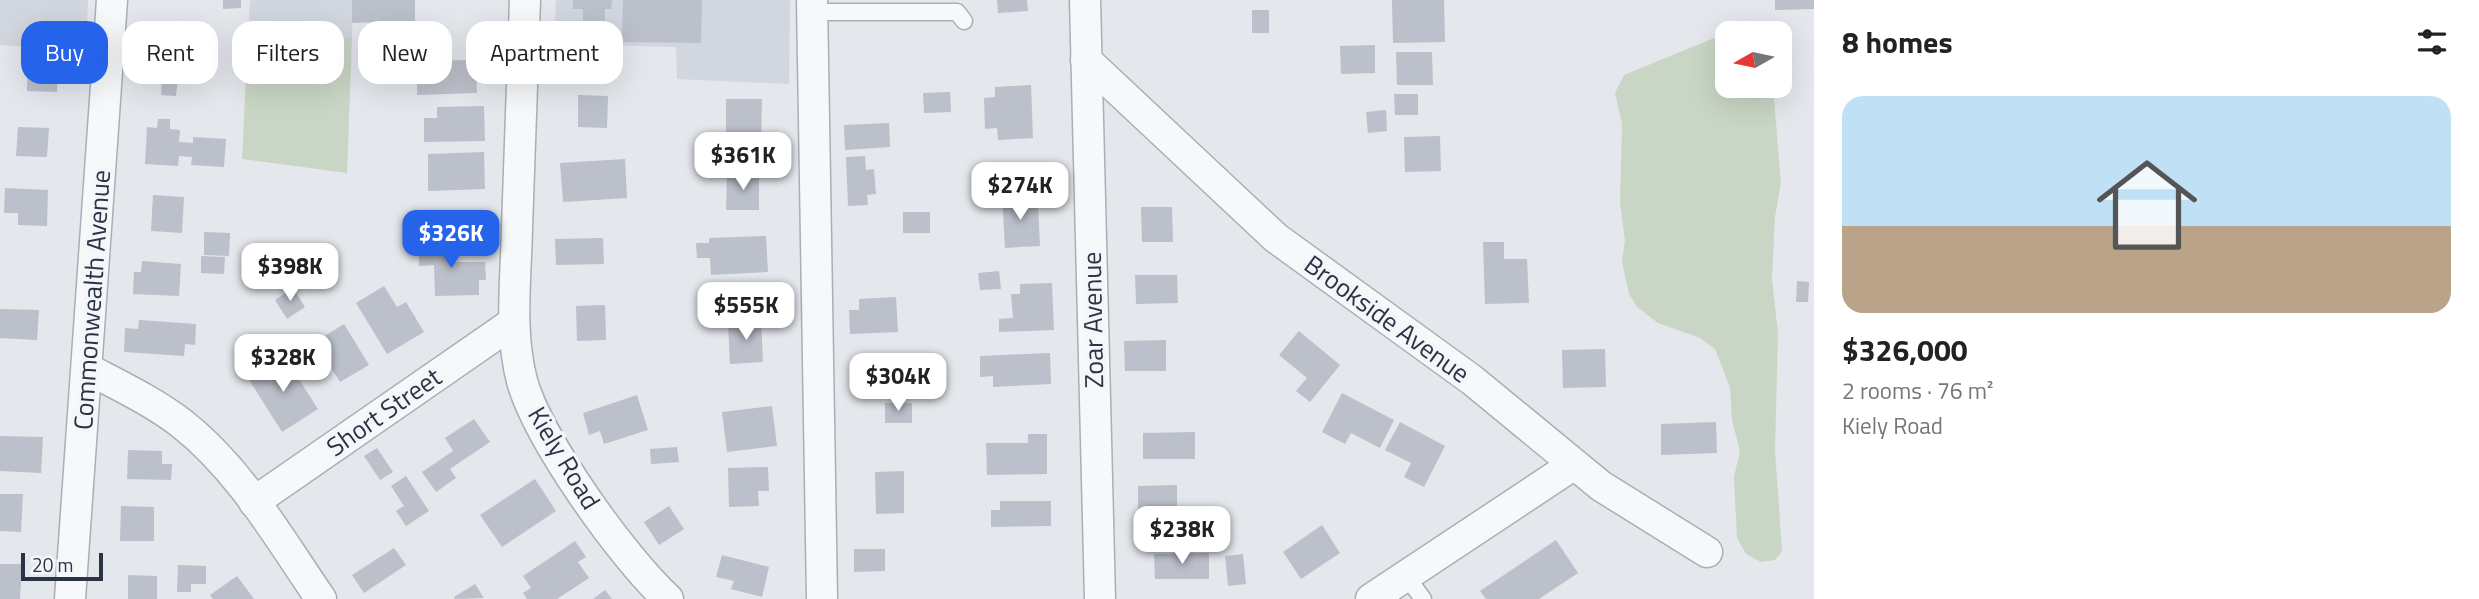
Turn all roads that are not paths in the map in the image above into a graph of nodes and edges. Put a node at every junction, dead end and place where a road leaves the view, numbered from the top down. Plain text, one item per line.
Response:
1 (112, 0) edge
2 (525, 0) edge
3 (1085, 0) edge
4 (812, 6) edge
5 (964, 21) dead end
6 (1086, 60) junction
7 (514, 322) junction
8 (88, 369) junction
9 (1573, 465) junction
10 (254, 502) junction
11 (1707, 552) dead end
12 (1415, 587) edge
13 (69, 599) edge
14 (321, 599) edge
15 (668, 599) edge
16 (822, 599) edge
17 (1100, 599) edge
18 (1371, 599) edge

1 - 8 street, Commonwealth Avenue
2 - 7 street, Kiely Road
3 - 6 street, Zoar Avenue
4 - 5 lane
4 - 16 street
6 - 9 street, Brookside Avenue
6 - 17 street, Zoar Avenue
7 - 10 street, Short Street
7 - 15 street, Kiely Road
8 - 10 street
8 - 13 street, Commonwealth Avenue
9 - 11 street, Brookside Avenue
9 - 12 street
10 - 14 street
12 - 18 street

